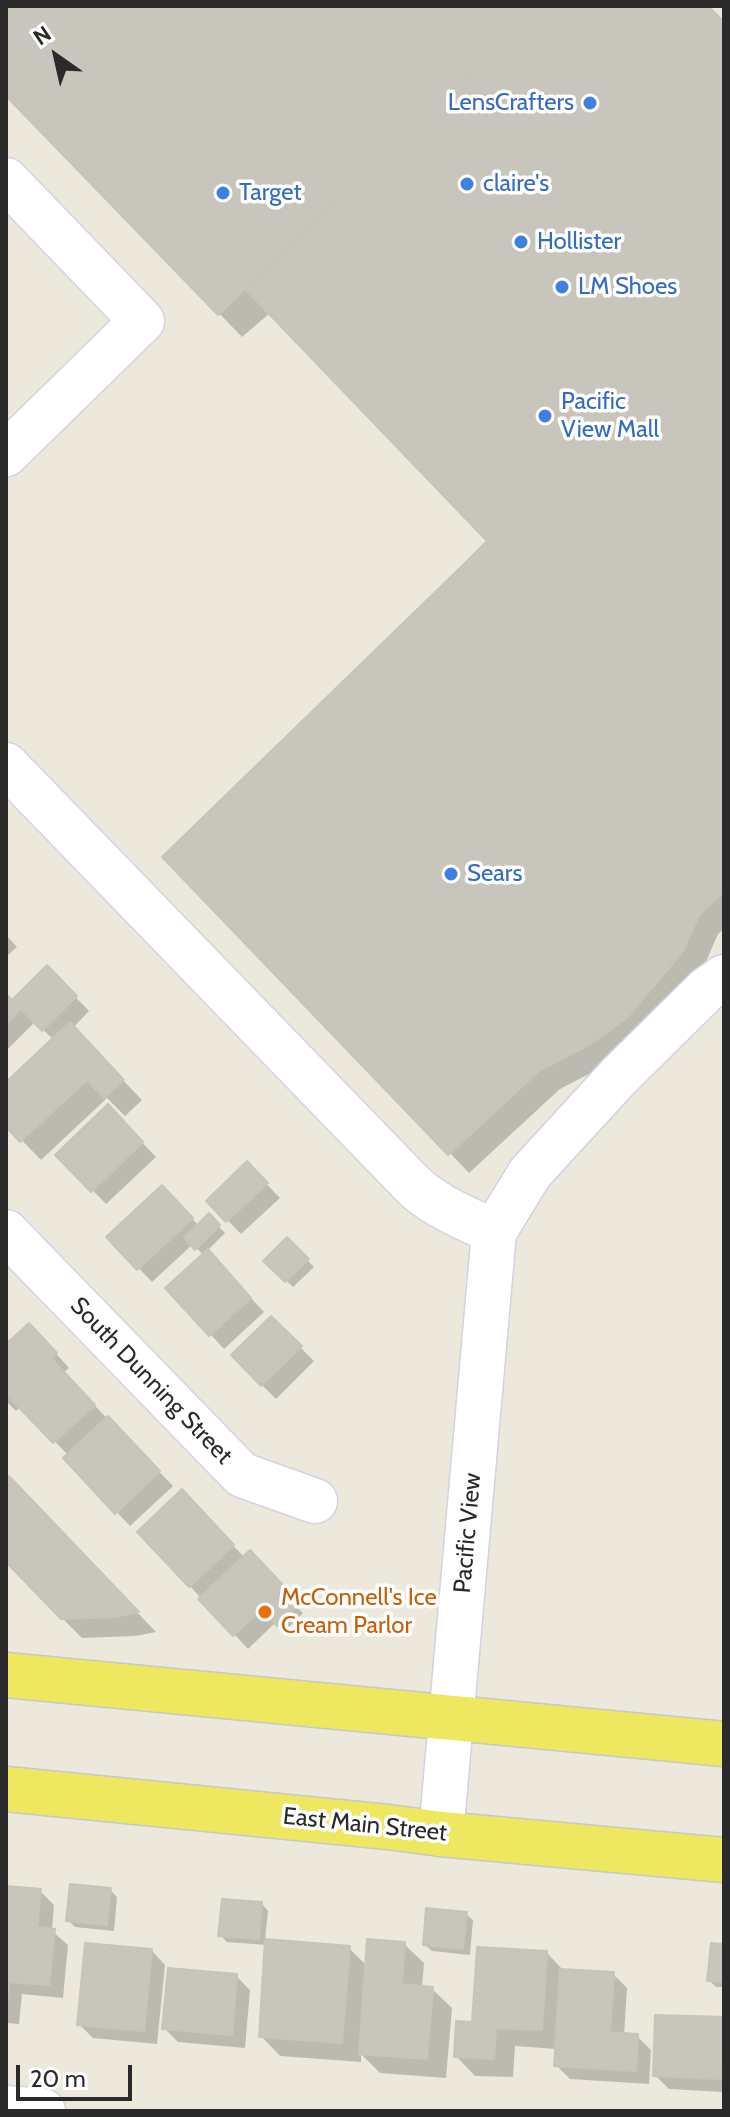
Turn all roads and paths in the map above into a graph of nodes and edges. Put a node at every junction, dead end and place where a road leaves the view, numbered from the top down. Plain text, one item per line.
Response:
1 (6, 180) edge
2 (6, 454) edge
3 (6, 765) edge
4 (724, 977) edge
5 (6, 1232) edge
6 (494, 1232) junction
7 (315, 1501) dead end
8 (6, 1675) edge
9 (452, 1717) junction
10 (724, 1744) edge
11 (6, 1789) edge
12 (441, 1834) junction
13 (724, 1860) edge
14 (6, 2108) edge
15 (43, 2111) edge

1 - 2 street
3 - 6 street
4 - 6 street
5 - 7 street, South Dunning Street
6 - 9 street, Pacific View
8 - 9 main road
9 - 10 main road
9 - 12 street, Pacific View
11 - 12 main road, East Main Street
12 - 13 main road, East Main Street
14 - 15 street

